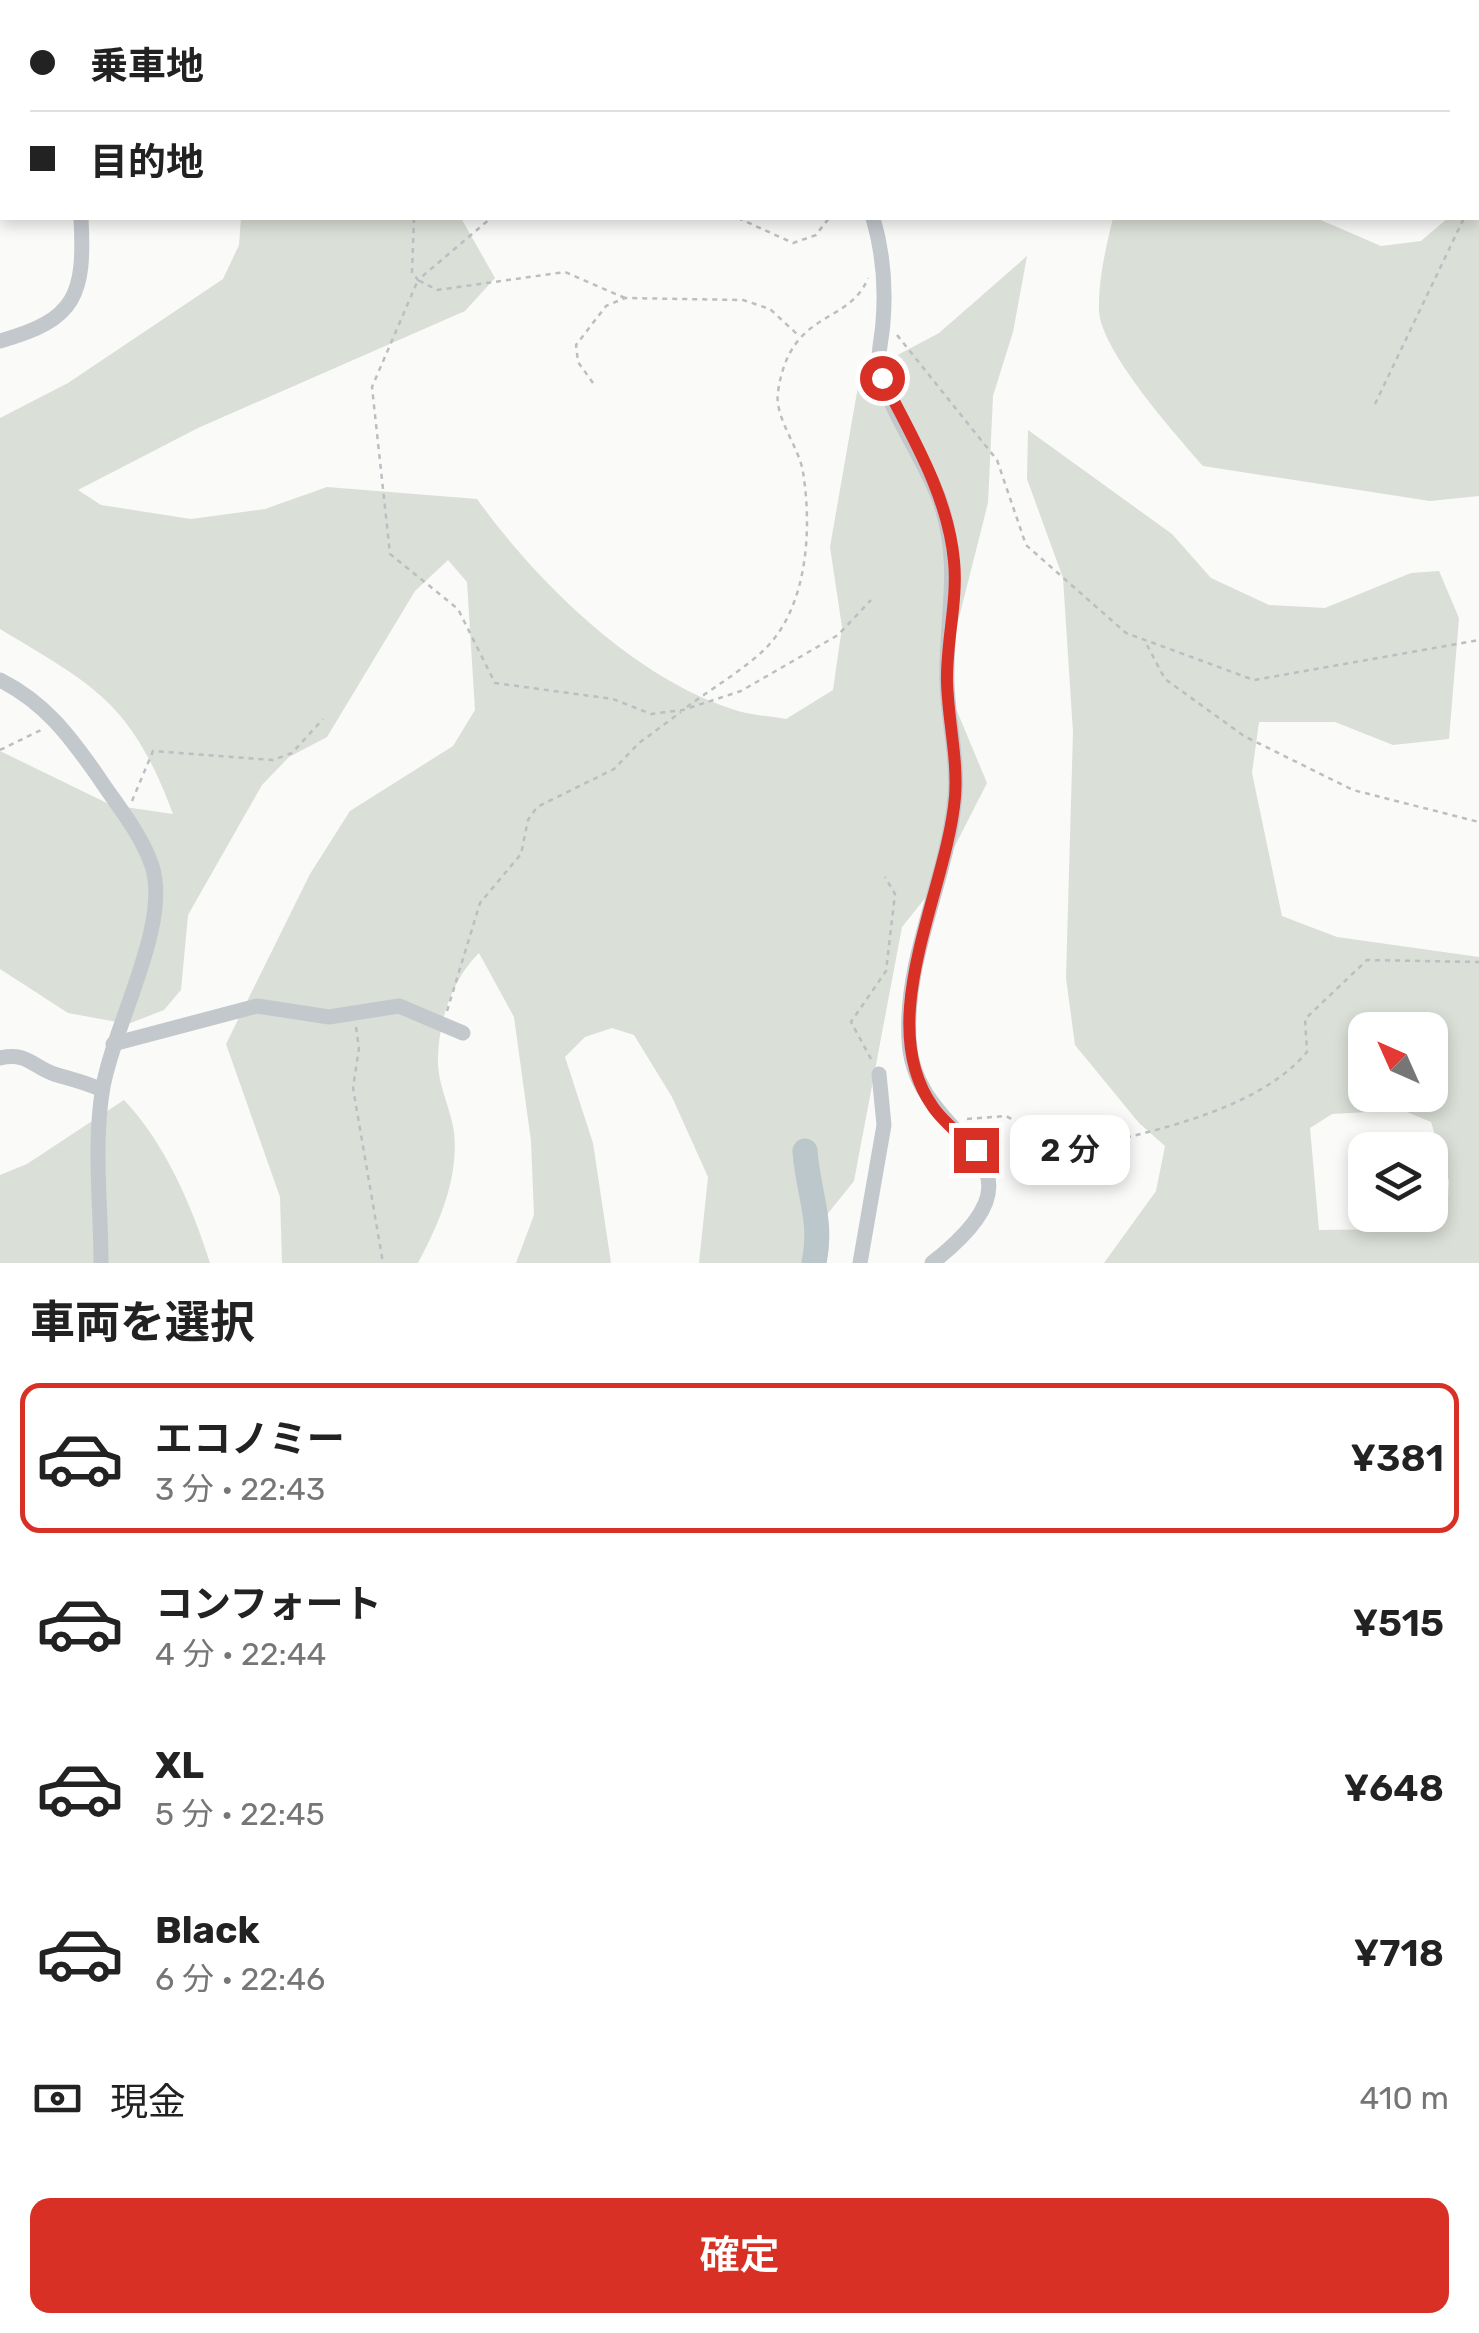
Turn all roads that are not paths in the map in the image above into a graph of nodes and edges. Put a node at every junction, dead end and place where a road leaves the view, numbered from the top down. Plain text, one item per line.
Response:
1 (81, 220) edge
2 (874, 220) edge
3 (0, 341) edge
4 (0, 680) edge
5 (463, 1032) dead end
6 (113, 1044) junction
7 (0, 1058) edge
8 (879, 1074) road end
9 (102, 1090) junction
10 (101, 1263) edge
11 (860, 1263) edge
12 (932, 1263) edge

1 - 3 street
2 - 12 street
4 - 6 street
5 - 6 street
6 - 9 street
7 - 9 street
8 - 11 street
9 - 10 street

